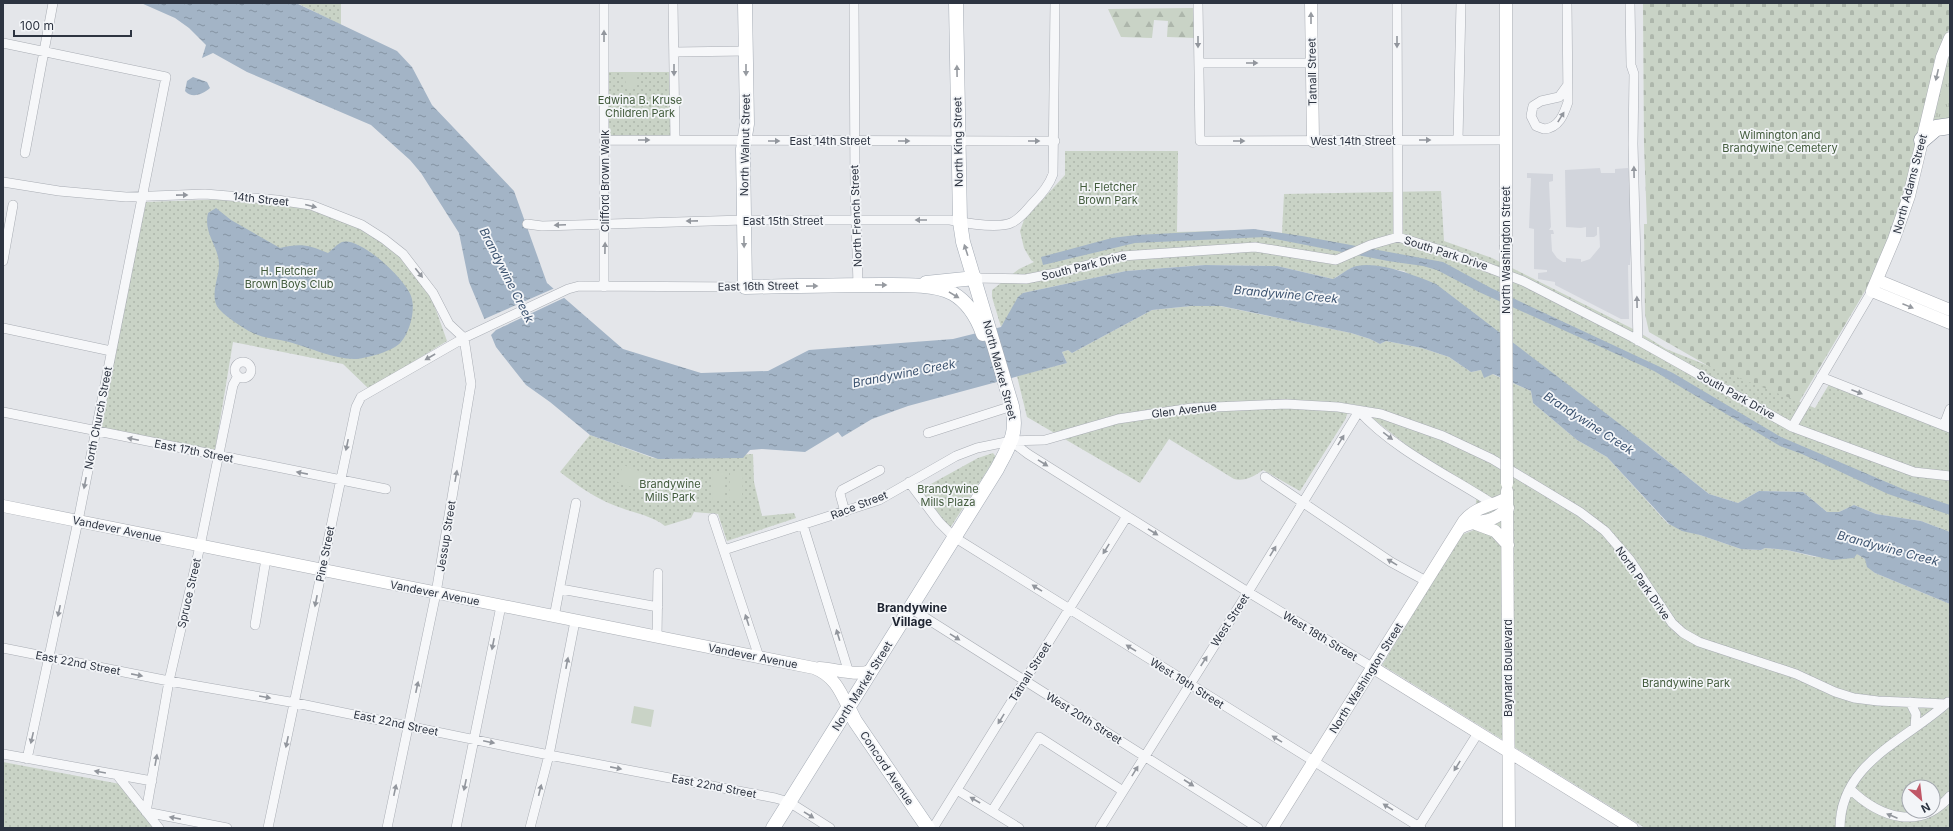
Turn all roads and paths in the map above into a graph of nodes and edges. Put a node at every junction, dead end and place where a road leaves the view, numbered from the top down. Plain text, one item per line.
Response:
1 (53, 3) edge
2 (604, 3) edge
3 (673, 3) edge
4 (746, 3) edge
5 (854, 3) edge
6 (956, 3) edge
7 (1055, 3) edge
8 (1198, 3) edge
9 (1311, 3) edge
10 (1397, 3) edge
11 (1461, 3) edge
12 (1506, 3) edge
13 (1567, 3) edge
14 (1630, 3) edge
15 (1950, 38) edge
16 (3, 44) edge
17 (746, 51) junction
18 (44, 52) junction
19 (674, 52) junction
20 (1199, 63) junction
21 (1311, 63) junction
22 (1567, 86) junction
23 (1950, 126) edge
24 (605, 140) junction
25 (675, 140) junction
26 (744, 140) junction
27 (1398, 140) junction
28 (1458, 140) junction
29 (1506, 140) junction
30 (1922, 140) junction
31 (854, 141) junction
32 (957, 141) junction
33 (1054, 141) junction
34 (1313, 141) junction
35 (25, 153) dead end
36 (3, 182) edge
37 (142, 196) junction
38 (13, 205) dead end
39 (744, 220) junction
40 (857, 221) junction
41 (960, 222) junction
42 (605, 223) junction
43 (527, 224) dead end
44 (1398, 238) junction
45 (3, 261) edge
46 (975, 278) junction
47 (1877, 280) junction
48 (858, 285) junction
49 (903, 285) junction
50 (604, 287) junction
51 (745, 287) junction
52 (1872, 292) junction
53 (1950, 310) edge
54 (982, 320) junction
55 (1950, 323) edge
56 (3, 328) edge
57 (464, 338) junction
58 (1638, 341) junction
59 (111, 351) junction
60 (238, 376) dead end
61 (1821, 377) junction
62 (1012, 406) junction
63 (1950, 409) edge
64 (1359, 410) junction
65 (3, 412) edge
66 (1947, 426) edge
67 (1792, 427) junction
68 (95, 431) junction
69 (928, 433) dead end
70 (1011, 441) junction
71 (217, 456) junction
72 (880, 470) dead end
73 (1950, 476) edge
74 (1265, 477) dead end
75 (340, 480) junction
76 (909, 482) junction
77 (386, 489) dead end
78 (576, 503) dead end
79 (1302, 503) junction
80 (1508, 503) junction
81 (1493, 504) junction
82 (3, 506) edge
83 (844, 512) junction
84 (1127, 516) junction
85 (713, 518) dead end
86 (78, 521) junction
87 (803, 525) junction
88 (1464, 525) junction
89 (954, 536) junction
90 (1508, 545) junction
91 (200, 546) junction
92 (724, 550) junction
93 (266, 559) junction
94 (322, 570) junction
95 (658, 573) dead end
96 (1426, 581) junction
97 (561, 589) junction
98 (1248, 592) junction
99 (436, 593) junction
100 (501, 606) junction
101 (658, 607) junction
102 (910, 608) junction
103 (1070, 609) junction
104 (554, 617) junction
105 (576, 620) junction
106 (255, 625) dead end
107 (657, 637) junction
108 (3, 648) edge
109 (50, 658) junction
110 (759, 658) junction
111 (1372, 667) junction
112 (814, 668) junction
113 (871, 671) junction
114 (849, 672) junction
115 (169, 681) junction
116 (1025, 681) junction
117 (1188, 684) junction
118 (1910, 702) junction
119 (1948, 702) edge
120 (296, 703) junction
121 (848, 707) junction
122 (409, 725) junction
123 (1916, 727) junction
124 (1478, 733) junction
125 (475, 739) junction
126 (1508, 751) junction
127 (3, 754) edge
128 (549, 755) junction
129 (1145, 755) junction
130 (27, 759) junction
131 (1313, 761) junction
132 (117, 775) junction
133 (152, 781) junction
134 (1850, 789) junction
135 (957, 790) junction
136 (1122, 792) junction
137 (1950, 796) edge
138 (789, 802) junction
139 (992, 811) junction
140 (146, 812) junction
141 (533, 827) edge
142 (159, 828) edge
143 (227, 828) edge
144 (268, 828) edge
145 (387, 828) edge
146 (456, 828) edge
147 (773, 828) edge
148 (830, 828) edge
149 (928, 828) edge
150 (933, 828) edge
151 (1019, 828) edge
152 (1100, 828) edge
153 (1258, 828) edge
154 (1272, 828) edge
155 (1419, 828) edge
156 (1509, 828) edge
157 (1632, 828) edge
158 (1840, 828) edge

1 - 18 street
24 -> 2 street, Clifford Brown Walk
3 - 19 street
4 - 17 main road, North Walnut Street
5 - 31 street, North French Street
32 -> 6 main road, North King Street
7 - 33 street
8 -> 20 street
21 -> 9 street, Tatnall Street
10 -> 27 street
11 - 28 street
12 - 29 street, North Washington Street
13 - 22 street
58 -> 14 street
15 -> 30 street, North Adams Street
16 - 18 street
17 - 19 street
17 -> 26 main road, North Walnut Street
18 - 35 street
18 - 37 street, North Church Street
19 -> 25 street
20 -> 21 street
20 -> 34 street, West 14th Street
21 - 34 street, Tatnall Street
22 -> 22 street
23 - 30 highway
24 -> 25 street, East 14th Street
24 - 42 street, Clifford Brown Walk
25 - 26 street, East 14th Street
26 -> 31 street, East 14th Street
26 - 39 main road, North Walnut Street
27 -> 28 street, West 14th Street
27 - 34 street, West 14th Street
27 - 44 street
28 - 29 street, West 14th Street
29 - 80 street, North Washington Street, bridge
30 - 47 street, North Adams Street
31 -> 32 street, East 14th Street
31 - 40 street, North French Street
32 -> 33 street, East 14th Street
32 - 41 main road, North King Street
33 - 41 street
36 - 37 street, 14th Street
37 -> 57 street, 14th Street
37 - 59 street, North Church Street
38 - 45 street
39 - 40 street, East 15th Street
39 -> 42 street, East 15th Street
39 -> 51 main road, North Walnut Street
41 -> 40 street, East 15th Street
40 - 48 street, North French Street
46 -> 41 main road, North King Street
42 -> 43 street, East 15th Street
50 -> 42 street, Clifford Brown Walk
44 - 46 street, South Park Drive
44 - 58 street, South Park Drive
46 - 49 main road
46 - 54 main road, North Market Street
47 - 52 street, North Adams Street
47 - 53 street
48 -> 49 main road, East 16th Street
51 -> 48 main road, East 16th Street
49 -> 54 main road, East 16th Street
50 - 51 street, East 16th Street
50 - 57 street, East 16th Street
52 -> 55 street
52 - 61 street, North Adams Street
54 - 62 main road, North Market Street
56 - 59 street
57 -> 75 street, Pine Street
99 -> 57 street, Jessup Street
58 - 67 street, South Park Drive
59 - 68 street, North Church Street
60 - 71 street, Spruce Street
61 -> 66 street
61 - 67 street, North Adams Street
62 - 69 street
62 - 70 main road, North Market Street
63 - 66 street
64 - 70 street, Glen Avenue
79 -> 64 street, West Street
64 -> 81 street
64 - 118 street, North Park Drive
65 - 68 street, East 17th Street
67 - 73 street, South Park Drive
71 -> 68 street, East 17th Street
68 -> 86 street, North Church Street
70 - 76 street, Race Street
70 -> 84 street, West 18th Street
70 - 89 main road, North Market Street
75 -> 71 street, East 17th Street
71 - 91 street, Spruce Street
72 - 83 street
74 - 79 street
75 - 77 street, East 17th Street
75 - 94 street, Pine Street
76 - 83 street, Race Street
76 - 89 street, West 19th Street
78 - 97 street
96 -> 79 street
98 -> 79 street, West Street
80 - 81 street, North Washington Street
80 - 88 street
80 - 90 street, Baynard Boulevard
81 - 88 street, North Washington Street
82 - 86 street, Vandever Avenue
83 - 87 street, Race Street
84 -> 98 street, West 18th Street
84 -> 103 street, Tatnall Street
85 - 92 street
86 - 91 street, Vandever Avenue
86 -> 109 street, North Church Street
87 - 92 street, Race Street
114 -> 87 street
88 - 90 street
88 - 96 street, North Washington Street
89 - 102 main road, North Market Street
103 -> 89 street, West 19th Street
90 - 126 street, Baynard Boulevard
91 - 93 street, Vandever Avenue
91 - 115 street, Spruce Street
110 -> 92 street
93 - 94 street, Vandever Avenue
93 - 106 street
94 - 99 street, Vandever Avenue
94 -> 120 street, Pine Street
95 - 101 street
96 - 111 street, North Washington Street
97 - 101 street
97 - 104 street
98 - 111 street, West 18th Street
117 -> 98 street, West Street
99 - 100 street, Vandever Avenue
122 -> 99 street, Jessup Street
100 - 104 street, Vandever Avenue
100 -> 125 street
101 - 107 street
102 - 113 main road, North Market Street
102 -> 116 street, West 20th Street
103 - 116 street, Tatnall Street
117 -> 103 street, West 19th Street
104 - 105 street, Vandever Avenue
105 - 107 street, Vandever Avenue
128 -> 105 street
107 - 110 street, Vandever Avenue
108 - 109 street, East 22nd Street
109 -> 115 street, East 22nd Street
109 -> 130 street, North Church Street
110 - 112 street, Vandever Avenue
111 - 124 street, West 18th Street
111 - 131 street, North Washington Street
112 - 114 street
112 - 121 street, Vandever Avenue
113 - 114 street
113 - 121 main road, North Market Street
115 -> 120 street, East 22nd Street
133 -> 115 street, Spruce Street
116 - 129 street, West 20th Street
116 -> 135 street, Tatnall Street
117 - 129 street, West Street
131 -> 117 street, West 19th Street
118 - 119 street, North Park Drive
118 - 123 street
119 - 123 street
120 - 122 street, East 22nd Street
120 -> 144 street, Pine Street
121 - 138 main road, North Market Street
121 - 149 main road, Concord Avenue
122 - 125 street, East 22nd Street
145 -> 122 street, Jessup Street
123 - 134 street
124 - 126 street, West 18th Street
124 -> 155 street
125 -> 128 street, East 22nd Street
125 -> 146 street
126 - 156 street, Baynard Boulevard
126 - 157 street, West 18th Street
127 - 130 street
128 -> 138 street, East 22nd Street
141 -> 128 street
136 -> 129 street, West Street
129 -> 153 street, West 20th Street
132 -> 130 street
131 - 154 street, North Washington Street
155 -> 131 street, West 19th Street
132 - 133 street
132 - 140 street
133 - 140 street, Spruce Street
137 -> 134 street
134 - 158 street
139 -> 135 street
135 - 150 street, Tatnall Street
136 - 139 street
136 - 152 street, West Street
138 - 147 main road, North Market Street
138 -> 148 street, East 22nd Street
139 - 151 street
140 - 142 street
143 -> 140 street

